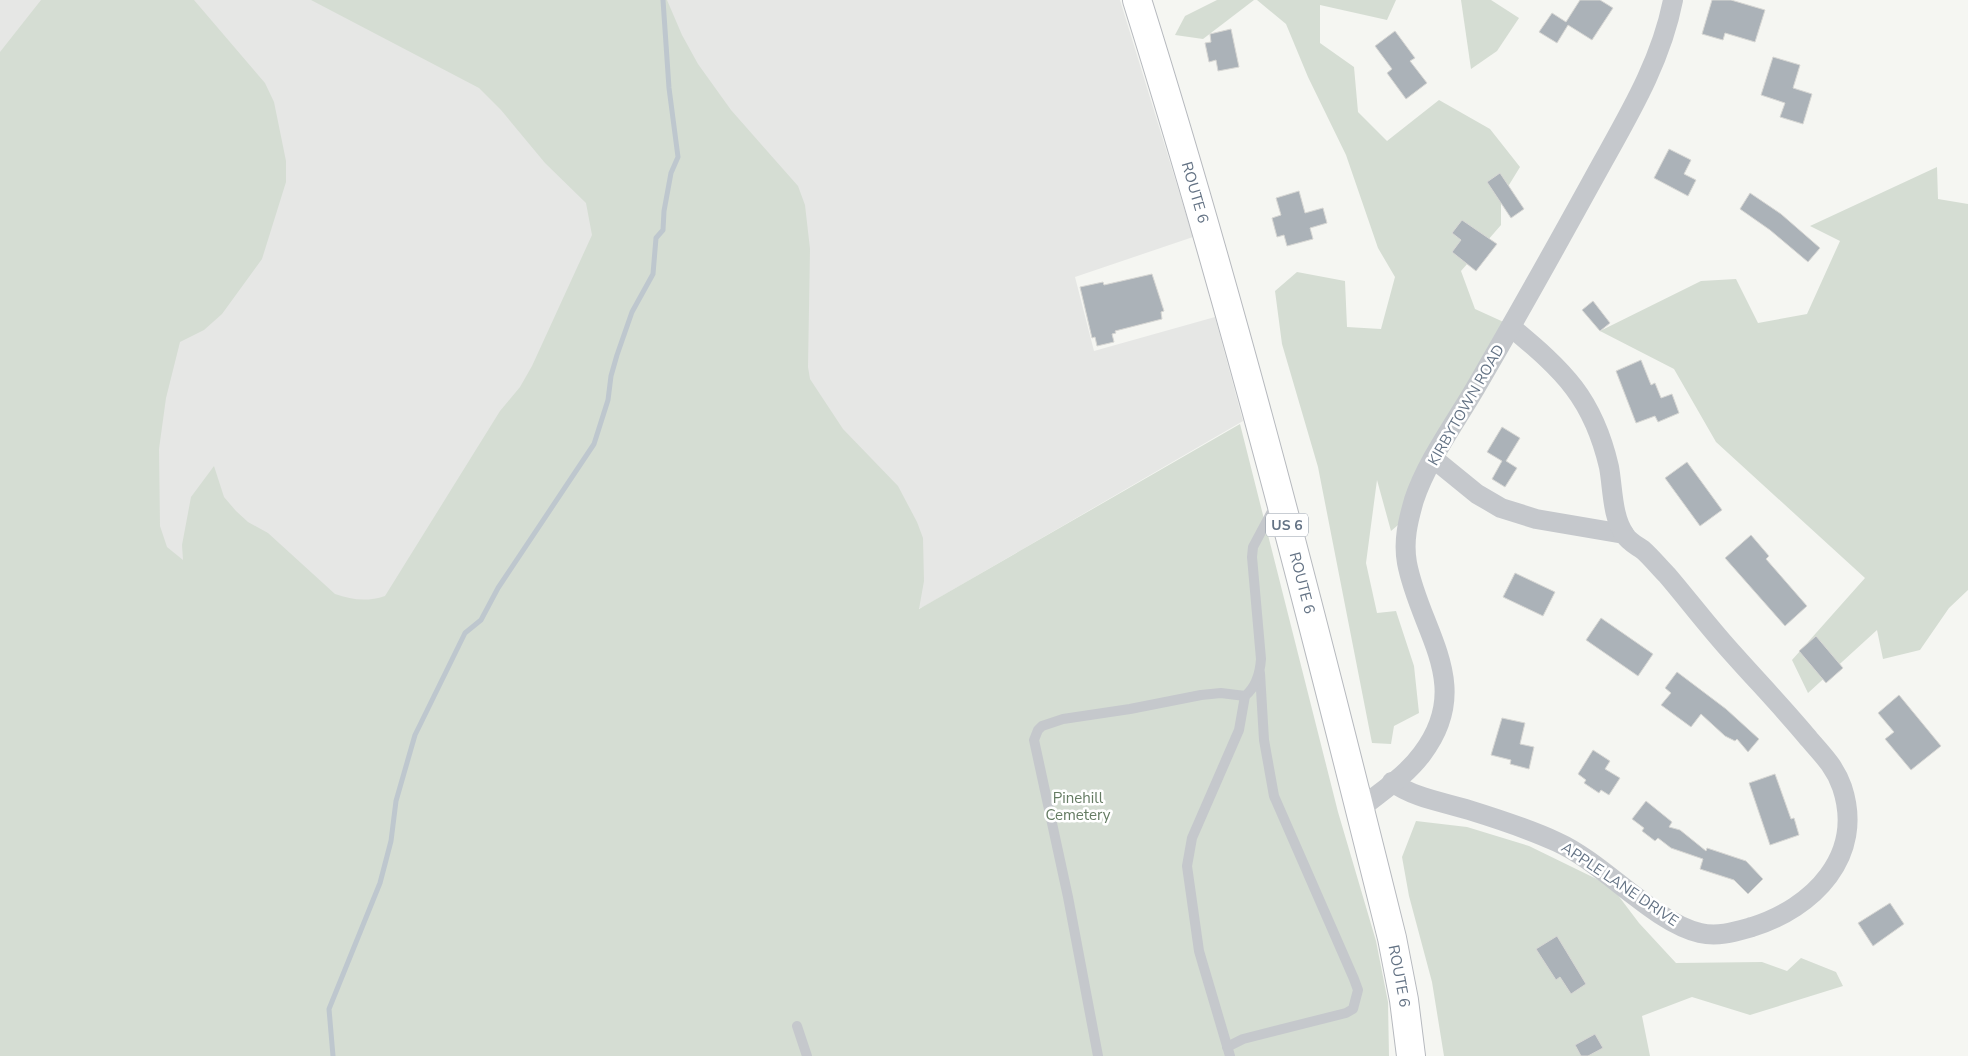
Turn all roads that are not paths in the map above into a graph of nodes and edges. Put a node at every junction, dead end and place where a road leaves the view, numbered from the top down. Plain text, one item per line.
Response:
1 (1137, 0) edge
2 (1674, 0) edge
3 (1511, 327) junction
4 (1434, 459) junction
5 (1280, 497) junction
6 (1624, 534) junction
7 (1260, 672) junction
8 (1245, 696) junction
9 (1392, 782) junction
10 (1360, 809) junction
11 (797, 1026) dead end
12 (1229, 1052) edge
13 (807, 1056) edge
14 (1098, 1056) edge
15 (1411, 1056) edge

1 - 5 main road, ROUTE 6 / US 6
2 - 3 street, KIRBYTOWN ROAD
3 - 4 street, KIRBYTOWN ROAD
3 - 6 street, APPLE LANE DRIVE
4 - 6 street
4 - 9 street, KIRBYTOWN ROAD
5 - 7 lane
5 - 10 main road, ROUTE 6 / US 6
6 - 9 street, APPLE LANE DRIVE
7 - 8 lane
7 - 12 lane
8 - 12 lane
8 - 14 lane
9 - 10 street, KIRBYTOWN ROAD
10 - 15 main road, ROUTE 6 / US 6
11 - 13 lane

